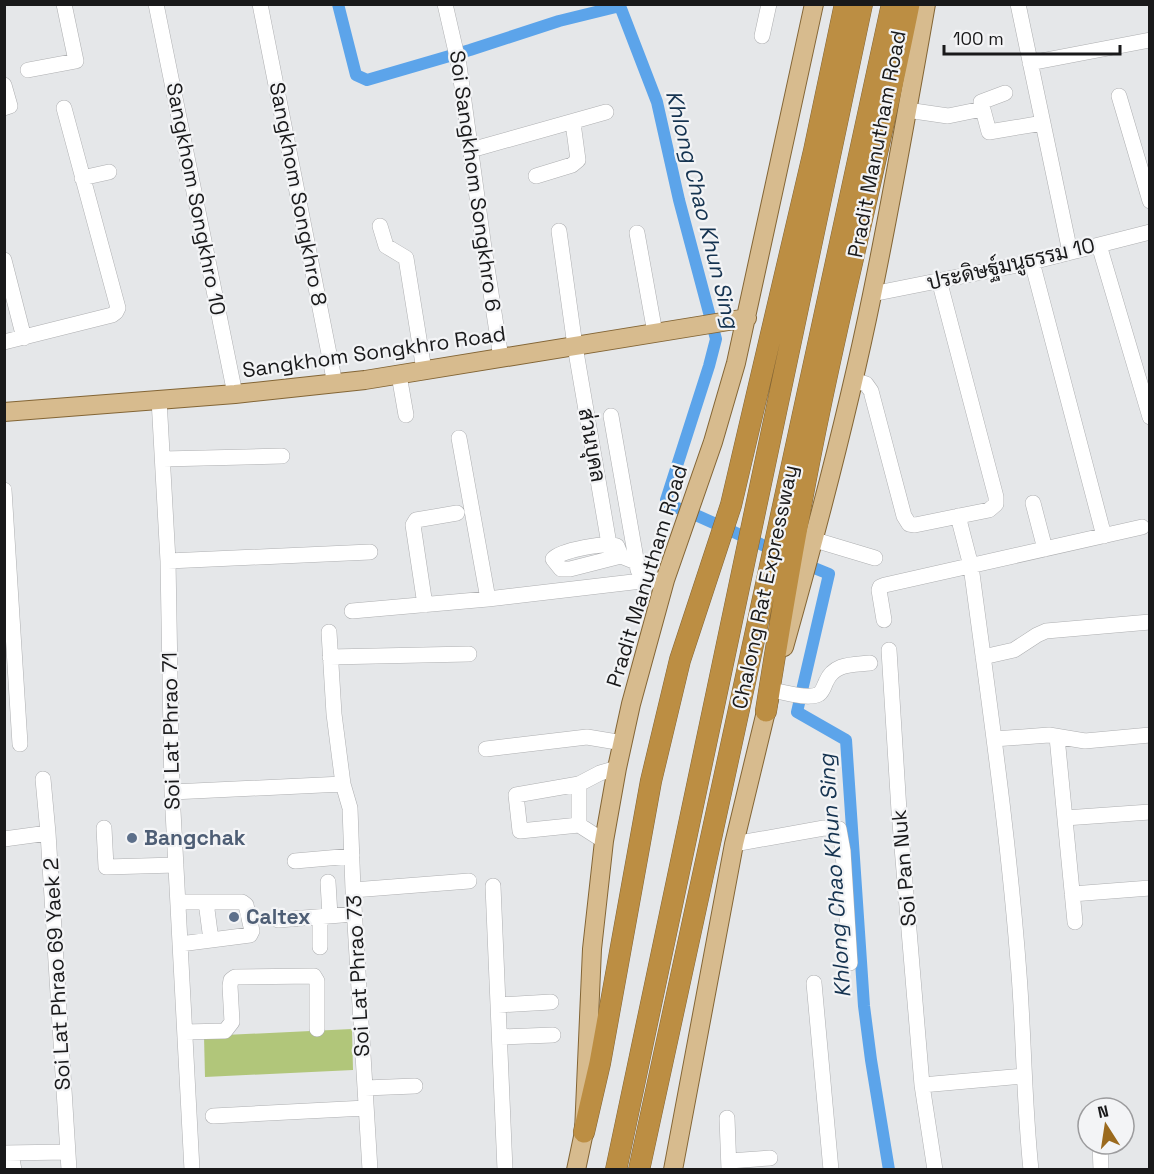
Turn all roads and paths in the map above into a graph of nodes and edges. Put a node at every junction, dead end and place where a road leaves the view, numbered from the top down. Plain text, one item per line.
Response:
1 (64, 4) edge
2 (156, 4) edge
3 (260, 4) edge
4 (445, 4) edge
5 (769, 4) edge
6 (814, 4) edge
7 (845, 4) edge
8 (862, 4) edge
9 (892, 4) edge
10 (909, 4) edge
11 (926, 4) edge
12 (1018, 4) edge
13 (762, 36) dead end
14 (1149, 40) edge
15 (1030, 63) junction
16 (28, 70) dead end
17 (4, 85) edge
18 (1005, 93) dead end
19 (1119, 96) dead end
20 (7, 107) edge
21 (64, 108) dead end
22 (982, 109) junction
23 (907, 110) junction
24 (606, 112) dead end
25 (573, 123) junction
26 (1043, 123) junction
27 (471, 150) junction
28 (109, 172) dead end
29 (536, 176) dead end
30 (82, 178) junction
31 (1149, 201) edge
32 (380, 226) dead end
33 (559, 231) dead end
34 (1149, 232) edge
35 (637, 233) dead end
36 (1100, 245) junction
37 (1070, 252) junction
38 (4, 260) edge
39 (1032, 262) junction
40 (939, 280) junction
41 (872, 294) junction
42 (747, 318) junction
43 (655, 333) junction
44 (24, 338) junction
45 (4, 342) edge
46 (575, 346) junction
47 (501, 358) junction
48 (424, 370) junction
49 (399, 375) junction
50 (853, 380) junction
51 (1144, 381) edge
52 (335, 384) junction
53 (235, 394) junction
54 (159, 399) junction
55 (4, 412) edge
56 (406, 415) dead end
57 (611, 416) dead end
58 (1149, 417) edge
59 (459, 438) dead end
60 (282, 456) dead end
61 (163, 459) junction
62 (4, 490) edge
63 (1033, 503) dead end
64 (457, 513) dead end
65 (958, 516) junction
66 (1142, 527) dead end
67 (1104, 536) junction
68 (609, 544) junction
69 (1045, 549) junction
70 (370, 552) dead end
71 (621, 556) junction
72 (809, 556) junction
73 (875, 558) dead end
74 (168, 561) junction
75 (636, 562) junction
76 (971, 566) junction
77 (665, 580) junction
78 (640, 581) junction
79 (488, 599) junction
80 (425, 605) junction
81 (352, 611) dead end
82 (884, 620) dead end
83 (1149, 622) edge
84 (329, 632) dead end
85 (889, 650) dead end
86 (469, 654) dead end
87 (330, 657) junction
88 (983, 657) junction
89 (870, 663) dead end
90 (772, 690) junction
91 (766, 711) junction
92 (1149, 735) edge
93 (1057, 737) junction
94 (994, 739) junction
95 (623, 743) junction
96 (20, 744) dead end
97 (486, 749) dead end
98 (617, 768) junction
99 (43, 779) dead end
100 (343, 784) junction
101 (579, 784) junction
102 (172, 792) junction
103 (1149, 812) edge
104 (1065, 818) junction
105 (579, 825) junction
106 (104, 828) dead end
107 (48, 833) junction
108 (4, 839) edge
109 (604, 841) junction
110 (734, 844) junction
111 (352, 856) junction
112 (295, 861) dead end
113 (176, 865) junction
114 (469, 881) dead end
115 (328, 882) dead end
116 (493, 886) dead end
117 (1149, 888) edge
118 (353, 890) junction
119 (1072, 894) junction
120 (178, 902) junction
121 (206, 902) junction
122 (354, 914) junction
123 (325, 916) junction
124 (278, 920) dead end
125 (1075, 922) dead end
126 (211, 940) junction
127 (180, 944) junction
128 (320, 947) dead end
129 (850, 963) dead end
130 (814, 983) dead end
131 (551, 1002) dead end
132 (498, 1005) junction
133 (317, 1029) dead end
134 (185, 1032) junction
135 (553, 1035) dead end
136 (500, 1037) junction
137 (1024, 1076) junction
138 (922, 1085) junction
139 (415, 1086) dead end
140 (365, 1088) junction
141 (366, 1108) junction
142 (213, 1116) dead end
143 (727, 1118) dead end
144 (584, 1132) junction
145 (68, 1152) junction
146 (4, 1154) edge
147 (770, 1158) dead end
148 (729, 1165) edge
149 (192, 1169) edge
150 (14, 1170) edge
151 (69, 1170) edge
152 (370, 1170) edge
153 (505, 1170) edge
154 (576, 1170) edge
155 (616, 1170) edge
156 (639, 1170) edge
157 (673, 1170) edge
158 (831, 1170) edge
159 (935, 1170) edge
160 (1031, 1170) edge

1 - 16 street
2 - 53 street, Sangkhom Songkhro 10
3 - 52 street, Sangkhom Songkhro 8
4 - 27 street, Soi Sangkhom Songkhro 6
5 - 13 street
6 - 42 main road, Pradit Manutham Road
7 - 144 highway
8 - 155 highway, Chalong Rat Expressway
9 - 156 highway, Chalong Rat Expressway
10 - 72 highway
11 - 23 main road, Pradit Manutham Road
12 - 15 street
14 - 15 street
15 - 26 street
17 - 20 street
18 - 22 street
19 - 31 street
21 - 30 street
22 - 23 street
22 - 26 street
23 - 41 main road, Pradit Manutham Road
24 - 25 street
25 - 27 street
25 - 29 street
26 - 37 street
27 - 47 street, Soi Sangkhom Songkhro 6
28 - 30 street
30 - 44 street
32 - 48 street
33 - 46 street, ส่วนบุคล
34 - 36 street, ประดิษฐ์มนูธรรม 10
35 - 43 street
36 - 37 street, ประดิษฐ์มนูธรรม 10
36 - 51 street
37 - 39 street, ประดิษฐ์มนูธรรม 10
38 - 44 street
39 - 40 street, ประดิษฐ์มนูธรรม 10
39 - 67 street
40 - 41 street, ประดิษฐ์มนูธรรม 10
40 - 65 street
41 - 50 main road, Pradit Manutham Road
42 - 43 main road, Sangkhom Songkhro Road
42 - 77 main road, Pradit Manutham Road
43 - 46 main road, Sangkhom Songkhro Road
44 - 45 street
46 - 47 main road, Sangkhom Songkhro Road
46 - 68 street, ส่วนบุคล
47 - 48 main road, Sangkhom Songkhro Road
48 - 49 main road, Sangkhom Songkhro Road
49 - 52 main road, Sangkhom Songkhro Road
49 - 56 street
50 - 65 street
50 - 72 main road, Pradit Manutham Road
51 - 58 street
52 - 53 main road, Sangkhom Songkhro Road
53 - 54 main road, Sangkhom Songkhro Road
54 - 55 main road, Sangkhom Songkhro Road
54 - 61 street, Soi Lat Phrao 71
57 - 75 street
59 - 79 street
60 - 61 street
61 - 74 street, Soi Lat Phrao 71
62 - 96 street
63 - 69 street
64 - 80 street
65 - 76 street
66 - 67 street
67 - 69 street
68 - 71 street
68 - 71 street
69 - 76 street
70 - 74 street
71 - 75 street
72 - 73 street
72 - 90 main road, Pradit Manutham Road
72 - 91 highway
74 - 102 street, Soi Lat Phrao 71
75 - 78 street
76 - 82 street
76 - 88 street
77 - 78 street
77 - 95 main road, Pradit Manutham Road
78 - 79 street
79 - 80 street
80 - 81 street
83 - 88 street
84 - 87 street, Soi Lat Phrao 73
85 - 138 street, Soi Pan Nuk
86 - 87 street
87 - 100 street, Soi Lat Phrao 73
88 - 94 street
89 - 90 street
90 - 91 main road, Pradit Manutham Road
91 - 110 main road, Pradit Manutham Road
92 - 93 street
93 - 94 street
93 - 104 street
94 - 137 street
95 - 97 street
95 - 98 main road, Pradit Manutham Road
98 - 101 street
98 - 109 main road, Pradit Manutham Road
99 - 107 street, Soi Lat Phrao 69 Yaek 2
100 - 102 street
100 - 111 street, Soi Lat Phrao 73
101 - 105 street
101 - 105 street
102 - 113 street, Soi Lat Phrao 71
103 - 104 street
104 - 119 street
105 - 109 street
106 - 113 street
107 - 108 street
107 - 145 street, Soi Lat Phrao 69 Yaek 2
109 - 144 main road, Pradit Manutham Road
110 - 129 street
110 - 157 main road, Pradit Manutham Road
111 - 112 street
111 - 118 street, Soi Lat Phrao 73
113 - 120 street, Soi Lat Phrao 71
114 - 118 street
115 - 123 street
116 - 132 street
117 - 119 street
118 - 122 street, Soi Lat Phrao 73
119 - 125 street
120 - 121 street
120 - 127 street, Soi Lat Phrao 71
121 - 126 street
121 - 126 street
122 - 123 street
122 - 140 street, Soi Lat Phrao 73
123 - 124 street
123 - 128 street
126 - 127 street
127 - 134 street, Soi Lat Phrao 71
130 - 158 street
131 - 132 street
132 - 136 street
133 - 134 street
134 - 149 street, Soi Lat Phrao 71
135 - 136 street
136 - 153 street
137 - 138 street
137 - 160 street
138 - 159 street, Soi Pan Nuk
139 - 140 street
140 - 141 street, Soi Lat Phrao 73
141 - 142 street
141 - 152 street, Soi Lat Phrao 73
143 - 148 street
144 - 154 main road, Pradit Manutham Road
145 - 146 street
145 - 151 street, Soi Lat Phrao 69 Yaek 2
146 - 150 street
147 - 148 street

